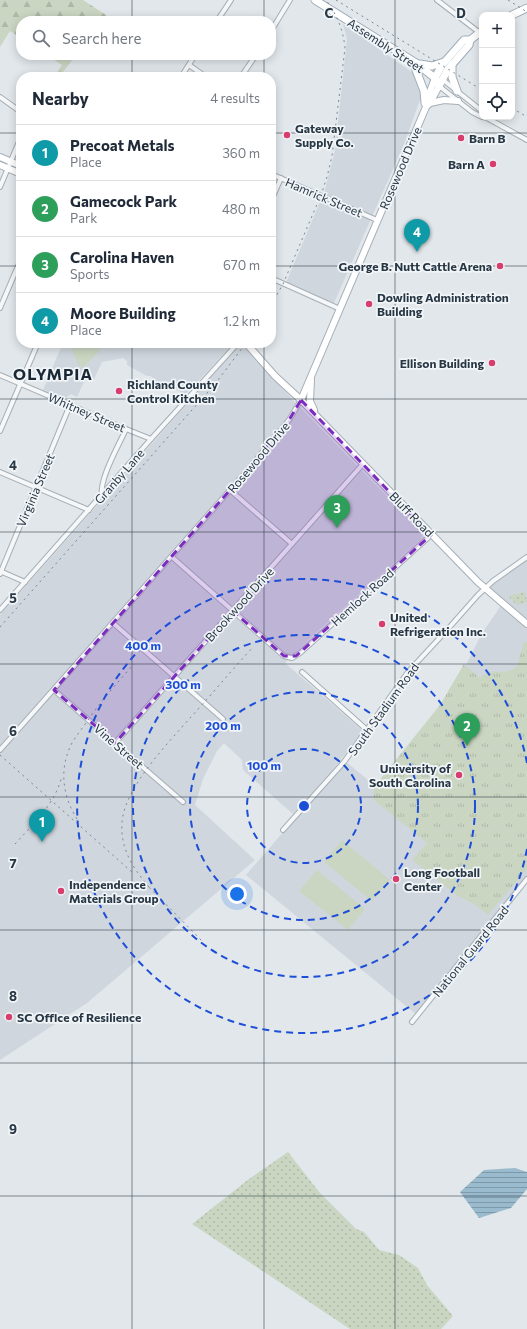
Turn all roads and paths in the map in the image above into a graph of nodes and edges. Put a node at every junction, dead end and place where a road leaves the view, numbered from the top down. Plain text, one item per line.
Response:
1 (231, 0) edge
2 (290, 0) edge
3 (315, 0) edge
4 (437, 0) edge
5 (527, 8) edge
6 (515, 14) edge
7 (221, 16) edge
8 (276, 23) edge
9 (479, 31) edge
10 (479, 33) edge
11 (192, 60) edge
12 (253, 60) edge
13 (416, 63) junction
14 (449, 63) junction
15 (189, 65) junction
16 (184, 72) edge
17 (199, 72) edge
18 (244, 72) edge
19 (439, 81) junction
20 (457, 91) junction
21 (0, 97) edge
22 (458, 101) junction
23 (427, 104) junction
24 (16, 108) edge
25 (479, 109) edge
26 (479, 115) edge
27 (490, 120) edge
28 (527, 140) edge
29 (16, 150) edge
30 (0, 157) edge
31 (11, 162) junction
32 (16, 164) edge
33 (0, 165) edge
34 (8, 168) junction
35 (16, 172) edge
36 (276, 176) edge
37 (281, 178) junction
38 (0, 187) edge
39 (276, 190) edge
40 (377, 220) junction
41 (16, 271) edge
42 (276, 280) edge
43 (0, 308) edge
44 (340, 309) junction
45 (36, 348) edge
46 (233, 348) edge
47 (251, 348) edge
48 (0, 375) edge
49 (311, 377) junction
50 (20, 383) junction
51 (301, 400) junction
52 (70, 405) junction
53 (317, 417) junction
54 (126, 429) junction
55 (0, 431) edge
56 (151, 439) junction
57 (363, 464) junction
58 (0, 472) edge
59 (36, 487) junction
60 (230, 490) junction
61 (102, 495) junction
62 (89, 510) junction
63 (431, 535) junction
64 (292, 544) junction
65 (172, 557) junction
66 (527, 557) edge
67 (0, 572) edge
68 (25, 582) junction
69 (485, 589) junction
70 (0, 610) edge
71 (233, 611) junction
72 (113, 623) junction
73 (527, 624) edge
74 (302, 672) dead end
75 (175, 676) junction
76 (54, 690) junction
77 (223, 719) dead end
78 (367, 730) junction
79 (115, 743) junction
80 (0, 750) edge
81 (183, 802) dead end
82 (283, 830) dead end
83 (527, 879) edge
84 (412, 1022) dead end

1 - 7 street
2 - 8 street
3 - 13 main road, Assembly Street
4 - 9 street
5 - 6 main road
10 - 14 main road, Rosewood Drive
11 - 15 street
12 - 18 street
13 - 14 main road
13 - 19 main road, Assembly Street
13 - 23 main road
14 - 19 main road, Rosewood Drive
14 - 20 main road
15 - 16 street
15 - 17 street
19 - 20 street
19 - 22 street
19 - 23 main road, Rosewood Drive
20 - 25 street
21 - 24 street
22 - 23 main road
22 - 26 street
23 - 40 main road, Rosewood Drive
27 - 28 street
29 - 31 street
30 - 31 main road
31 - 32 main road
31 - 34 street
33 - 34 main road
34 - 35 main road
34 - 38 street
36 - 37 street, Hamrick Street
37 - 39 street
37 - 40 street, Hamrick Street
40 - 44 main road, Rosewood Drive
41 - 43 street
42 - 44 street
44 - 49 main road, Rosewood Drive
45 - 50 street
46 - 56 street, Granby Lane
47 - 51 main road, Bluff Road
48 - 50 street, Whitney Street
49 - 51 main road, Rosewood Drive
49 - 53 main road
50 - 52 street, Whitney Street
50 - 55 street
51 - 53 main road, Bluff Road
51 - 60 street, Rosewood Drive
52 - 54 street, Whitney Street
52 - 59 street, Virginia Street
53 - 57 main road, Bluff Road
54 - 56 street, Whitney Street
54 - 61 street
56 - 61 street, Granby Lane
57 - 63 main road, Bluff Road
57 - 64 street, Brookwood Drive
58 - 59 street
59 - 62 street
59 - 67 street, Virginia Street
60 - 64 street
60 - 65 street, Rosewood Drive
61 - 62 street, Granby Lane
62 - 68 street, Granby Lane
63 - 69 main road, Bluff Road
63 - 71 street, Hemlock Road
64 - 71 street, Brookwood Drive
65 - 71 street
65 - 72 street, Rosewood Drive
66 - 69 street, South Stadium Road
67 - 68 street
68 - 70 street, Granby Lane
69 - 73 main road, Bluff Road
69 - 78 street, South Stadium Road
71 - 75 street, Brookwood Drive
72 - 75 street
72 - 76 street, Rosewood Drive
74 - 78 street
75 - 77 street
75 - 79 street, Brookwood Drive
76 - 79 street, Vine Street
76 - 80 street, Rosewood Drive
78 - 82 street, South Stadium Road
79 - 81 street, Vine Street
83 - 84 street, National Guard Road

